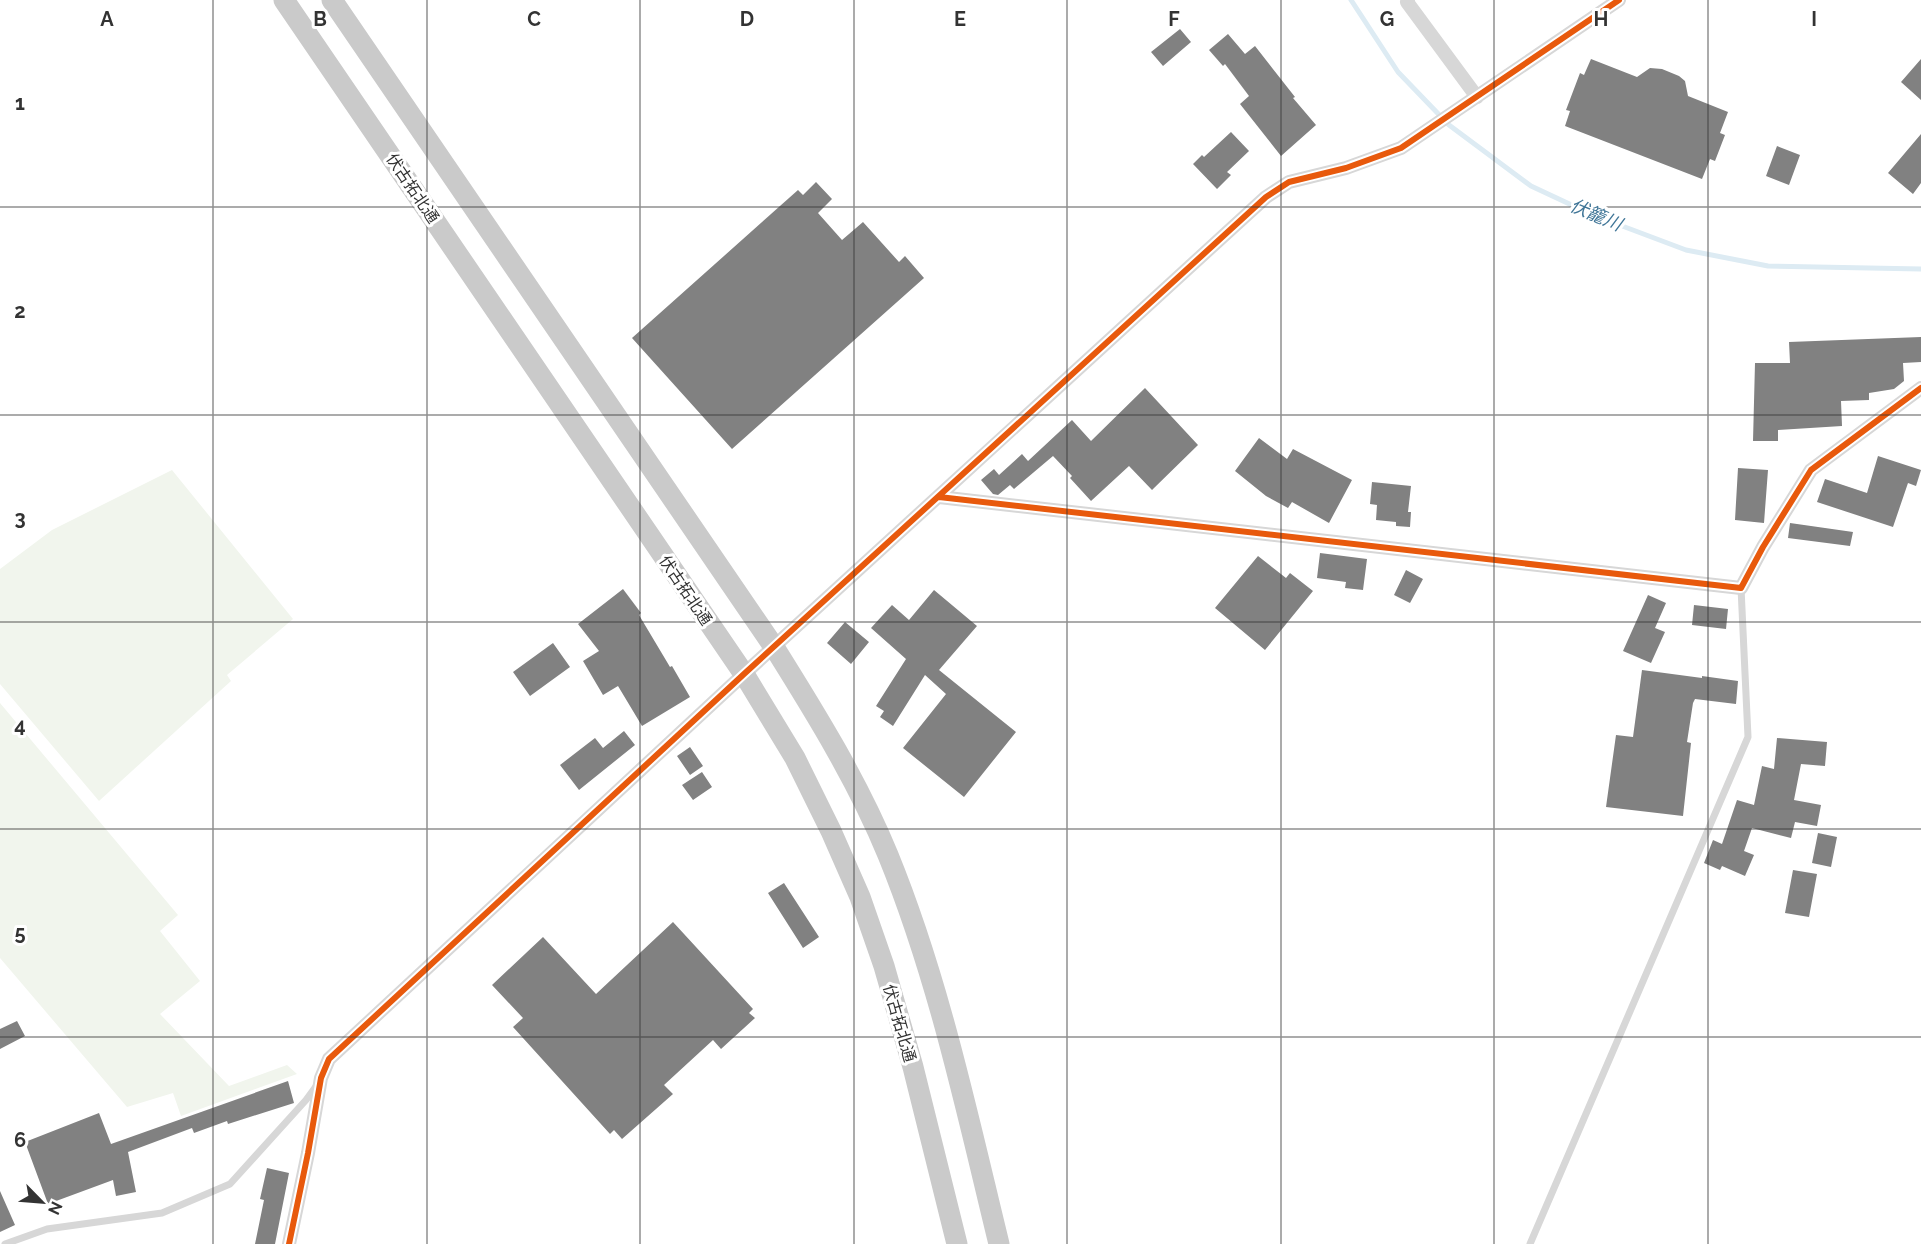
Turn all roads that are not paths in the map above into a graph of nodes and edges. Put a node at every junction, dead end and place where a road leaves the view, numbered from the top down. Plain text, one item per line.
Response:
1 (284, 0) edge
2 (332, 0) edge
3 (1408, 0) edge
4 (1619, 0) edge
5 (1473, 100) junction
6 (1921, 388) edge
7 (939, 497) junction
8 (1741, 588) junction
9 (774, 647) junction
10 (744, 674) junction
11 (321, 1078) junction
12 (5, 1244) edge
13 (289, 1244) edge
14 (957, 1244) edge
15 (999, 1244) edge
16 (1530, 1244) edge

1 - 10 main road, 伏古拓北通
2 - 9 main road
3 - 5 street
4 - 5 street
5 - 7 street
6 - 8 street
7 - 8 street
7 - 9 street
8 - 16 lane
9 - 10 street
9 - 15 main road
10 - 11 street
10 - 14 main road, 伏古拓北通
11 - 12 lane
11 - 13 street

